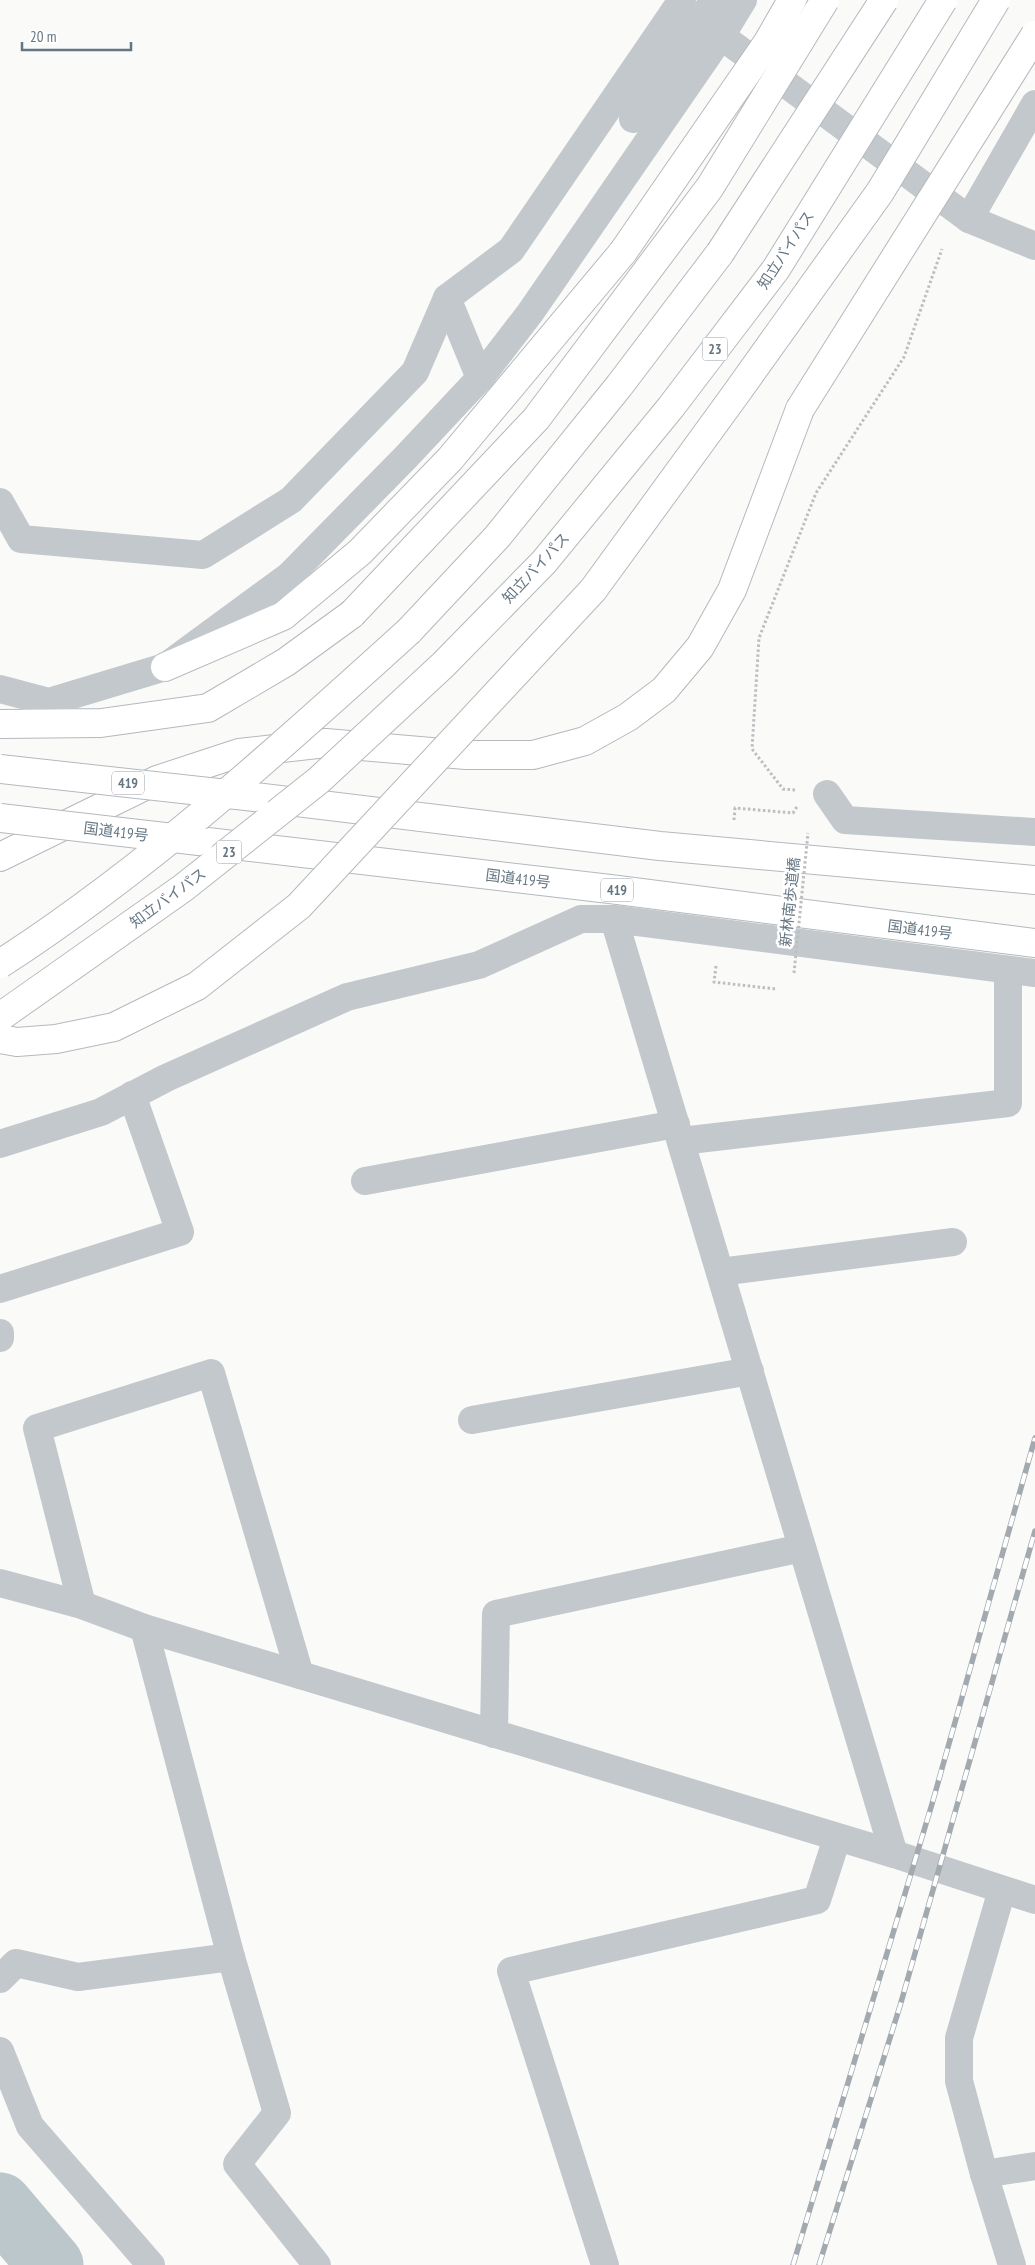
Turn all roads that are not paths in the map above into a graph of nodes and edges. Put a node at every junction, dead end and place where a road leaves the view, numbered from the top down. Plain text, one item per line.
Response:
1 (682, 0) edge
2 (714, 0) edge
3 (743, 0) edge
4 (792, 0) edge
5 (825, 0) edge
6 (884, 0) edge
7 (943, 0) edge
8 (996, 0) edge
9 (721, 36) junction
10 (1035, 36) edge
11 (1035, 104) edge
12 (632, 119) dead end
13 (969, 219) junction
14 (1035, 246) edge
15 (447, 298) junction
16 (480, 378) junction
17 (0, 502) edge
18 (165, 667) junction
19 (0, 689) edge
20 (0, 724) edge
21 (0, 769) edge
22 (827, 794) road end
23 (0, 818) edge
24 (1035, 832) edge
25 (0, 858) edge
26 (1035, 880) edge
27 (614, 920) junction
28 (1035, 944) edge
29 (0, 964) edge
30 (1008, 970) junction
31 (1035, 973) edge
32 (0, 1017) edge
33 (0, 1039) edge
34 (132, 1095) junction
35 (678, 1133) junction
36 (0, 1144) edge
37 (365, 1181) dead end
38 (953, 1242) dead end
39 (720, 1272) junction
40 (0, 1289) edge
41 (0, 1333) edge
42 (0, 1338) edge
43 (750, 1371) junction
44 (472, 1420) dead end
45 (802, 1548) junction
46 (0, 1583) edge
47 (82, 1606) junction
48 (144, 1628) junction
49 (300, 1675) junction
50 (494, 1734) junction
51 (837, 1838) junction
52 (894, 1854) junction
53 (1002, 1890) junction
54 (1035, 1900) edge
55 (231, 1958) junction
56 (0, 1979) edge
57 (0, 2050) edge
58 (1035, 2166) edge
59 (984, 2174) junction
60 (151, 2265) edge
61 (317, 2265) edge
62 (605, 2265) edge
63 (1012, 2265) edge

1 - 15 street
2 - 12 street
3 - 9 street
4 - 18 highway, bridge
5 - 20 highway, bridge
6 - 29 highway, bridge
7 - 32 highway, 知立バイパス / 23, bridge
8 - 33 highway, bridge
9 - 13 street
9 - 16 street
10 - 25 highway, bridge
11 - 13 street
13 - 14 street
15 - 16 street
15 - 17 street
16 - 18 street
18 - 19 street
21 - 26 highway, 419, bridge
22 - 24 street
23 - 28 highway, 国道419号 / 419, bridge
27 - 30 street
27 - 34 street
27 - 35 street
30 - 31 street
30 - 35 street
34 - 36 street
34 - 40 street
35 - 37 street
35 - 39 street
38 - 39 street
39 - 43 street
41 - 42 street
43 - 44 street
43 - 45 street
45 - 50 street
45 - 52 street
46 - 47 street
47 - 48 street
47 - 49 street
48 - 49 street
48 - 55 street
49 - 50 street
50 - 51 street
51 - 52 street
51 - 62 street
52 - 53 street
53 - 54 street
53 - 59 street
55 - 56 street
55 - 61 street
57 - 60 street
58 - 59 street
59 - 63 street

